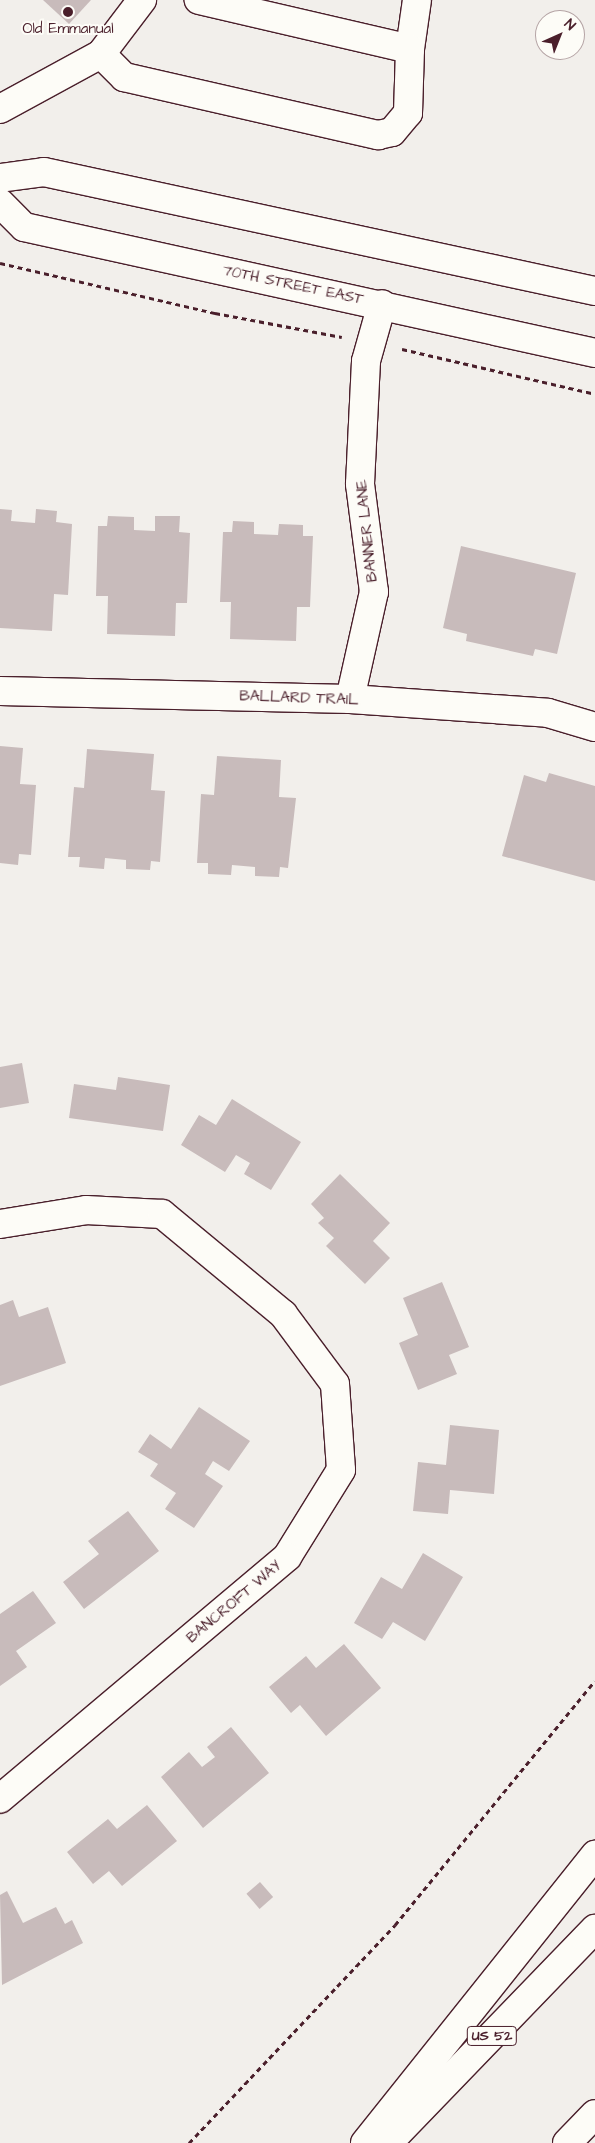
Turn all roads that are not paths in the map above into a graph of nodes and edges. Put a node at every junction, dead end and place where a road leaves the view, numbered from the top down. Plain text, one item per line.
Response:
1 (142, 0) edge
2 (199, 0) edge
3 (417, 0) edge
4 (410, 49) junction
5 (101, 54) junction
6 (0, 109) edge
7 (0, 178) edge
8 (0, 203) edge
9 (595, 291) edge
10 (382, 304) junction
11 (595, 353) edge
12 (0, 691) edge
13 (350, 699) junction
14 (595, 727) edge
15 (0, 1224) edge
16 (0, 1798) edge
17 (595, 1855) edge
18 (595, 1929) edge
19 (595, 2114) edge
20 (365, 2143) edge
21 (388, 2143) edge
22 (567, 2143) edge

1 - 5 main road
2 - 4 main road
3 - 4 main road
4 - 5 main road
5 - 6 main road
7 - 9 main road
8 - 10 main road, 70TH STREET EAST
10 - 11 main road, 70TH STREET EAST
10 - 13 main road, BANNER LANE
12 - 13 main road, BALLARD TRAIL
13 - 14 main road, BALLARD TRAIL
15 - 16 main road, BANCROFT WAY
17 - 20 main road
18 - 21 main road, US 52
19 - 22 main road

